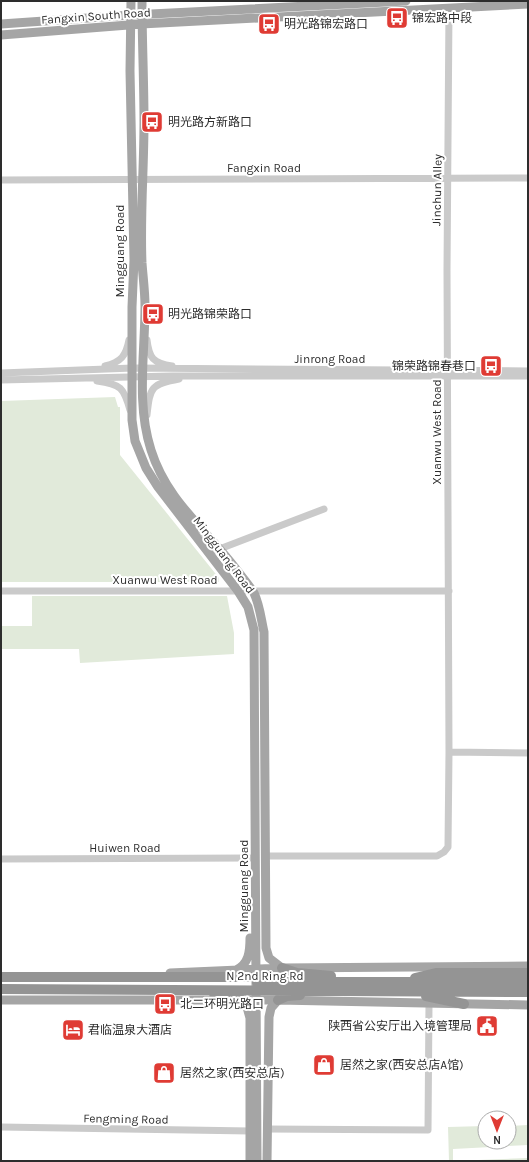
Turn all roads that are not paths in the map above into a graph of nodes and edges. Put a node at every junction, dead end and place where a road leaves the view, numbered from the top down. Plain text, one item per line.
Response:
1 (131, 1) edge
2 (142, 1) edge
3 (406, 1) edge
4 (509, 3) edge
5 (528, 4) edge
6 (449, 9) junction
7 (142, 14) junction
8 (131, 15) junction
9 (1, 24) edge
10 (141, 24) junction
11 (131, 26) junction
12 (1, 35) edge
13 (528, 178) edge
14 (132, 179) junction
15 (143, 179) junction
16 (449, 179) junction
17 (1, 180) edge
18 (132, 324) junction
19 (145, 326) junction
20 (90, 370) junction
21 (528, 370) edge
22 (1, 373) edge
23 (137, 373) junction
24 (197, 373) junction
25 (448, 373) junction
26 (528, 376) edge
27 (73, 378) junction
28 (1, 380) edge
29 (132, 420) junction
30 (146, 426) junction
31 (324, 509) dead end
32 (220, 549) junction
33 (209, 553) junction
34 (1, 591) edge
35 (238, 591) junction
36 (449, 591) junction
37 (253, 592) junction
38 (254, 683) junction
39 (260, 727) junction
40 (449, 752) junction
41 (528, 753) edge
42 (266, 856) junction
43 (250, 858) junction
44 (1, 859) edge
45 (470, 966) junction
46 (528, 966) edge
47 (282, 968) junction
48 (235, 970) junction
49 (1, 973) edge
50 (436, 973) junction
51 (528, 973) edge
52 (1, 977) edge
53 (190, 977) junction
54 (341, 977) junction
55 (110, 978) junction
56 (1, 982) edge
57 (373, 982) junction
58 (528, 982) edge
59 (86, 986) junction
60 (396, 986) junction
61 (1, 989) edge
62 (31, 989) junction
63 (406, 990) junction
64 (528, 992) edge
65 (1, 994) edge
66 (50, 994) junction
67 (66, 994) junction
68 (214, 994) junction
69 (308, 994) junction
70 (469, 998) junction
71 (528, 999) edge
72 (1, 1000) edge
73 (241, 1000) junction
74 (278, 1000) junction
75 (427, 1000) junction
76 (528, 1005) edge
77 (1, 1127) edge
78 (268, 1130) junction
79 (250, 1131) junction
80 (250, 1161) edge
81 (257, 1161) edge
82 (262, 1161) edge
83 (267, 1161) edge

1 - 8 main road, Mingguang Road
2 - 7 main road, Mingguang Road
3 - 7 main road, Fangxin South Road
4 - 5 main road, Fangxin South Road
4 - 6 main road, Fangxin South Road
6 - 10 main road, Fangxin South Road
6 - 16 street, Jinchun Alley
7 - 8 main road, Fangxin South Road
7 - 10 main road, Mingguang Road
8 - 9 main road, Fangxin South Road
8 - 11 main road, Mingguang Road
10 - 11 main road, Fangxin South Road
10 - 15 main road, Mingguang Road
11 - 12 main road, Fangxin South Road
11 - 14 main road, Mingguang Road
13 - 16 street, Fangxin Road
14 - 15 street, Fangxin Road
14 - 17 street, Fangxin Road
14 - 18 main road, Mingguang Road
15 - 16 street, Fangxin Road
15 - 19 main road, Mingguang Road
16 - 25 street, Jinchun Alley
18 - 20 street
18 - 23 main road, Mingguang Road
19 - 23 main road, Mingguang Road
19 - 24 street
20 - 22 street
20 - 23 street
21 - 25 street, Jinrong Road
23 - 24 street, Jinrong Road
23 - 27 street
23 - 29 main road, Mingguang Road
23 - 30 main road, Mingguang Road
24 - 25 street, Jinrong Road
24 - 30 street
25 - 26 street, Jinrong Road
25 - 36 street, Xuanwu West Road
27 - 28 street
27 - 29 street
29 - 33 main road, Mingguang Road
30 - 32 main road, Mingguang Road
31 - 32 street
32 - 33 street
32 - 37 main road, Mingguang Road
33 - 35 main road, Mingguang Road
34 - 35 street, Xuanwu West Road
35 - 37 street, Xuanwu West Road
35 - 38 main road, Mingguang Road
36 - 37 street, Xuanwu West Road
36 - 40 street, Xuanwu West Road
37 - 39 main road, Mingguang Road
38 - 39 main road, Mingguang Road
38 - 43 main road
39 - 42 main road
39 - 81 main road, Mingguang Road
39 - 82 main road, Mingguang Road
40 - 41 street
40 - 42 street, Xuanwu West Road
42 - 47 main road
43 - 44 street, Huiwen Road
43 - 48 main road
45 - 46 main road
45 - 47 main road
45 - 50 highway
47 - 48 main road
47 - 54 highway
48 - 49 main road
48 - 53 highway
50 - 51 highway
50 - 60 highway
52 - 55 highway
53 - 54 highway
53 - 55 highway
54 - 57 highway
55 - 59 highway
56 - 59 highway, N 2nd Ring Rd
57 - 59 highway, N 2nd Ring Rd
57 - 60 highway, N 2nd Ring Rd
58 - 60 highway, N 2nd Ring Rd
59 - 60 highway, N 2nd Ring Rd
59 - 62 highway, N 2nd Ring Rd
59 - 67 highway
60 - 63 highway, N 2nd Ring Rd
60 - 69 highway
61 - 62 highway, N 2nd Ring Rd
62 - 66 highway
63 - 70 highway, N 2nd Ring Rd
63 - 75 highway
64 - 70 highway, N 2nd Ring Rd
65 - 66 highway
66 - 67 highway
67 - 68 highway
68 - 69 highway
68 - 73 highway
69 - 74 highway
70 - 71 highway
70 - 75 highway
70 - 76 main road
72 - 73 main road
73 - 74 main road
73 - 79 main road
74 - 75 main road
74 - 78 main road
75 - 78 street
77 - 79 street, Fengming Road
78 - 83 main road
79 - 80 main road

